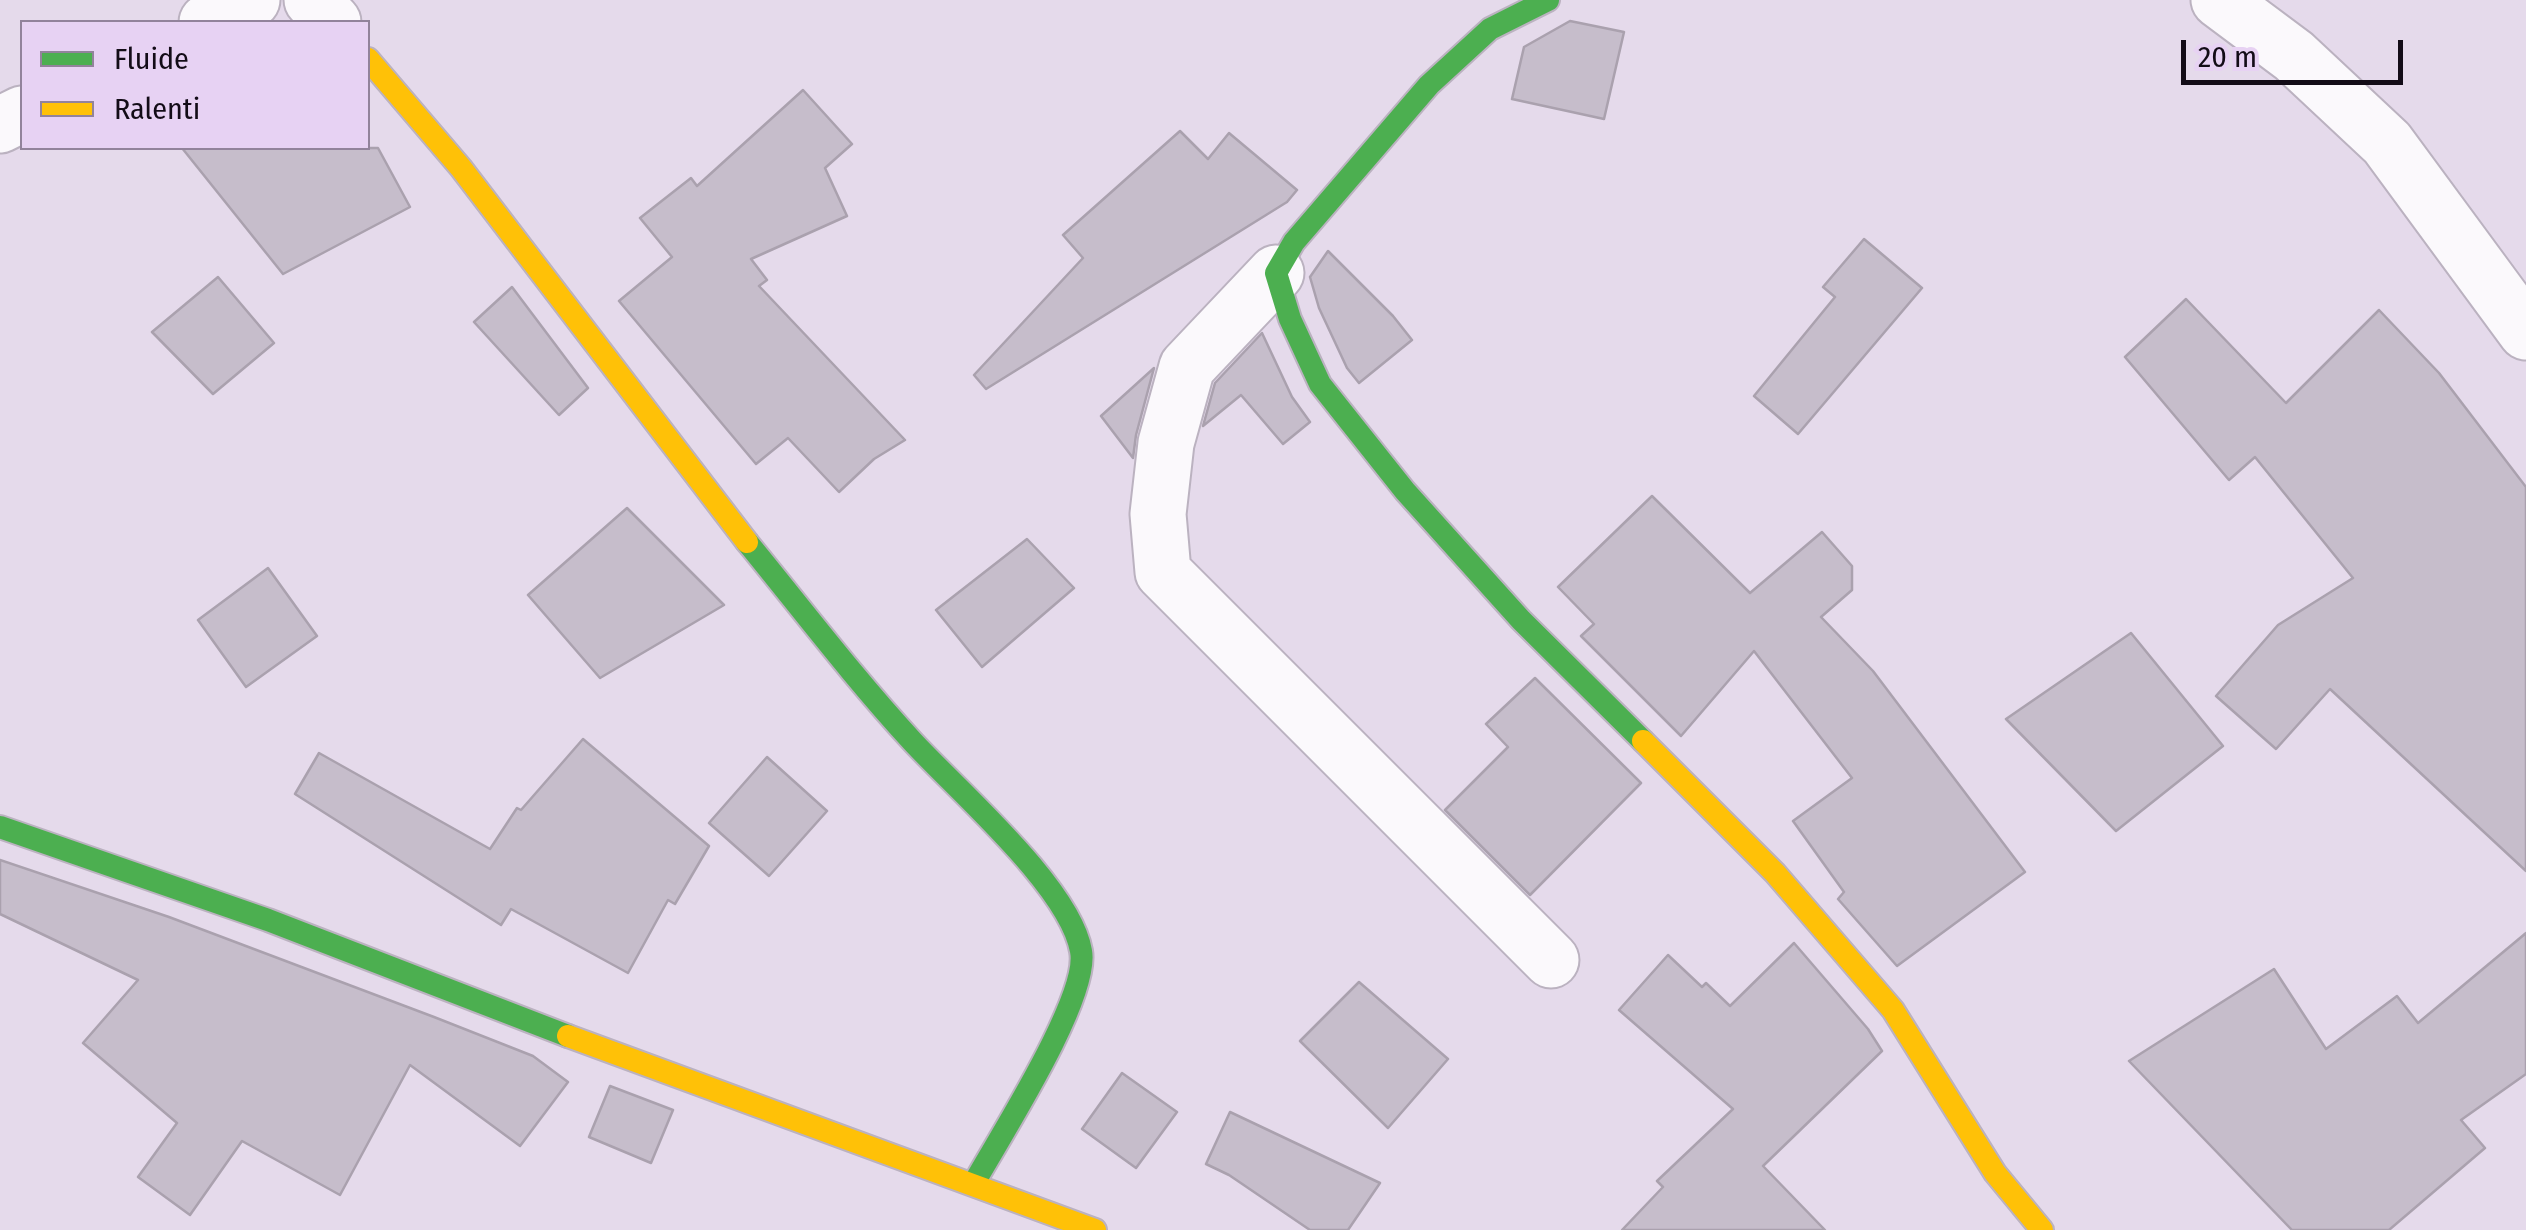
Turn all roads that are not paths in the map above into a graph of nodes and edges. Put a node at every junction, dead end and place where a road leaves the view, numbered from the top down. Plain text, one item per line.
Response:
1 (252, 0) edge
2 (312, 0) edge
3 (1548, 0) edge
4 (2219, 0) edge
5 (211, 20) edge
6 (331, 20) edge
7 (370, 61) edge
8 (1276, 273) junction
9 (2526, 332) edge
10 (0, 826) edge
11 (1551, 960) dead end
12 (974, 1183) junction
13 (1095, 1230) edge
14 (2042, 1230) edge

1 - 5 street
2 - 6 street
3 - 8 street
4 - 9 street
7 - 12 street
8 - 11 street
8 - 14 street
10 - 12 street
12 - 13 street

